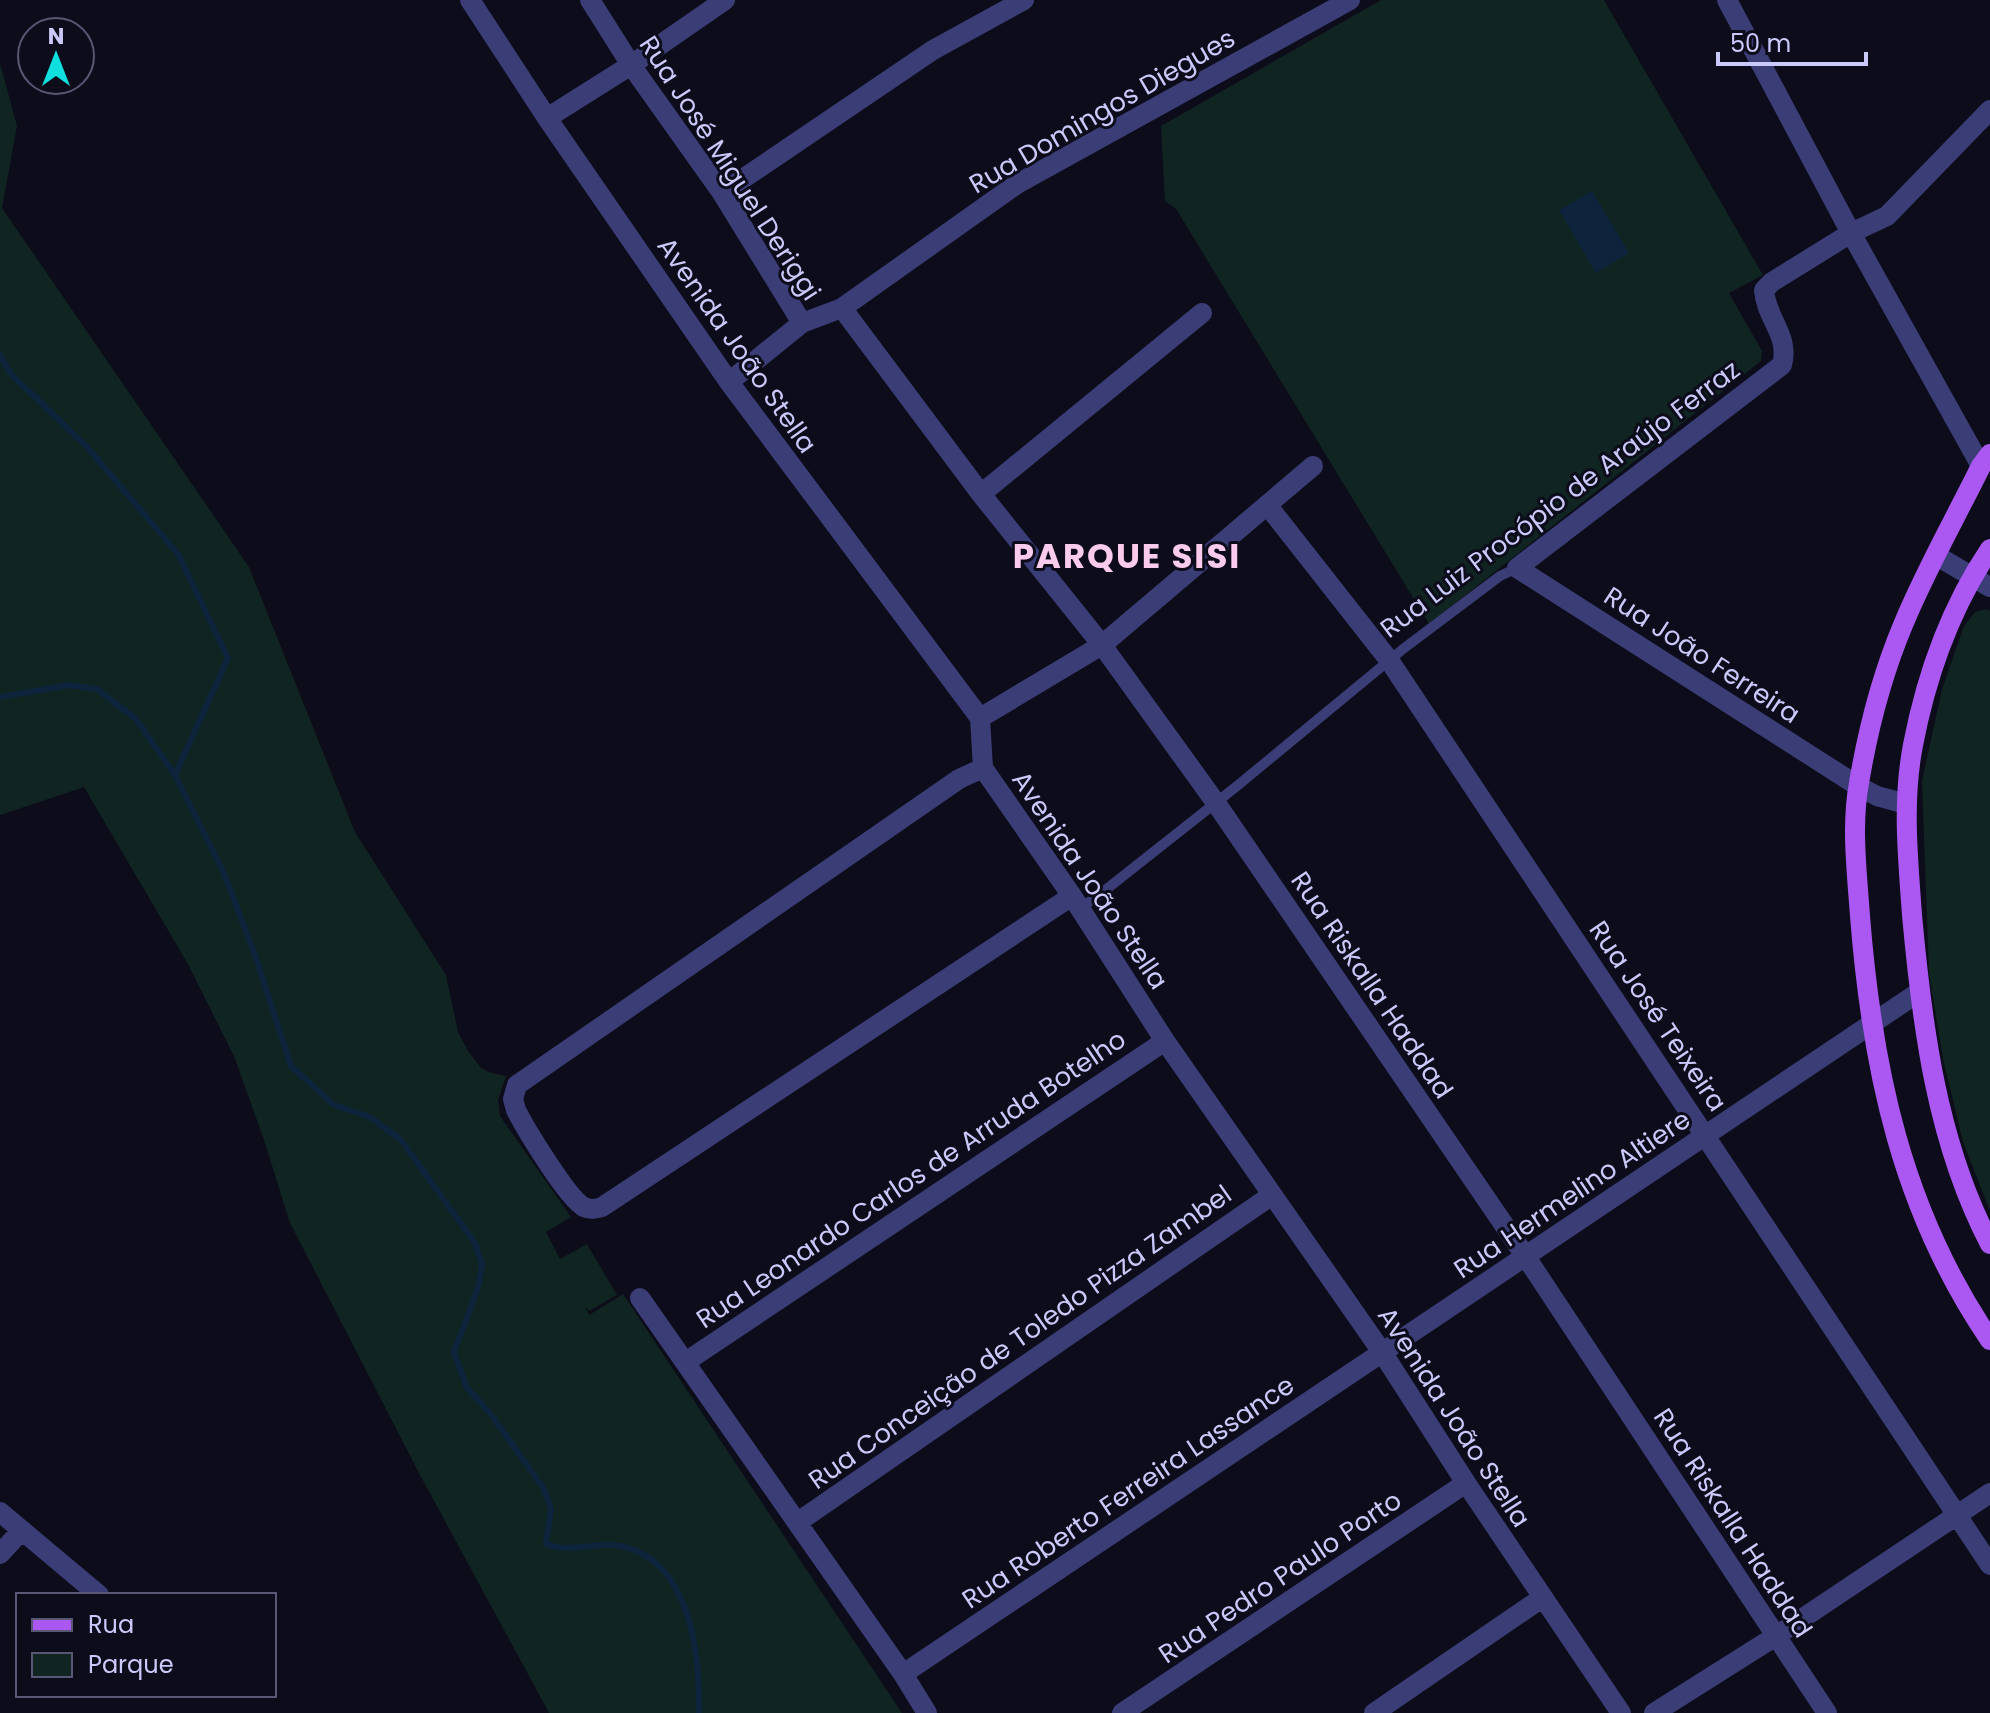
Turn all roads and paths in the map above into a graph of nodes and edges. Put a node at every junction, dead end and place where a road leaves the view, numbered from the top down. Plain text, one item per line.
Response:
1 (470, 0) edge
2 (590, 0) edge
3 (725, 0) edge
4 (1024, 0) edge
5 (1350, 0) edge
6 (1727, 0) edge
7 (631, 65) junction
8 (1990, 110) edge
9 (547, 118) junction
10 (722, 193) junction
11 (1851, 233) junction
12 (842, 308) junction
13 (1202, 313) dead end
14 (802, 323) junction
15 (729, 382) junction
16 (1985, 460) edge
17 (1313, 466) dead end
18 (981, 494) junction
19 (1268, 506) junction
20 (1990, 549) edge
21 (1937, 556) junction
22 (1517, 568) junction
23 (1972, 576) junction
24 (1990, 587) edge
25 (1102, 645) junction
26 (1389, 660) junction
27 (980, 718) junction
28 (983, 768) junction
29 (1858, 786) junction
30 (1216, 803) junction
31 (1906, 804) junction
32 (1076, 902) junction
33 (1919, 992) junction
34 (1871, 1026) junction
35 (1165, 1041) junction
36 (1706, 1135) junction
37 (1272, 1195) junction
38 (1990, 1244) edge
39 (1526, 1257) junction
40 (640, 1298) dead end
41 (1990, 1340) edge
42 (1382, 1352) junction
43 (687, 1361) junction
44 (1466, 1483) junction
45 (1990, 1493) edge
46 (0, 1512) edge
47 (1958, 1515) junction
48 (798, 1522) junction
49 (22, 1530) junction
50 (0, 1554) edge
51 (1990, 1565) edge
52 (97, 1593) edge
53 (1542, 1598) junction
54 (1776, 1636) junction
55 (903, 1674) junction
56 (927, 1713) edge
57 (1122, 1713) edge
58 (1374, 1713) edge
59 (1621, 1713) edge
60 (1654, 1713) edge
61 (1827, 1713) edge

1 - 9 street, Avenida João Stella
2 - 7 street, Rua José Miguel Deriggi
3 - 7 street
4 - 10 street
5 - 12 street, Rua Domingos Diegues
6 - 11 street
7 - 9 street
7 - 10 street, Rua José Miguel Deriggi
8 - 11 street, Rua Luiz Procópio de Araújo Ferraz
9 - 15 street, Avenida João Stella
10 - 14 street, Rua José Miguel Deriggi
11 - 16 street
11 - 22 street, Rua Luiz Procópio de Araújo Ferraz
12 - 14 street, Rua Domingos Diegues
12 - 18 street, Rua Riskalla Haddad
13 - 18 street
14 - 15 street, Rua Domingos Diegues
15 - 27 street, Avenida João Stella
16 - 21 main road
17 - 19 street
18 - 25 street, Rua Riskalla Haddad
19 - 25 street
19 - 26 street, Rua José Teixeira
20 - 23 main road
21 - 23 street
21 - 29 main road
22 - 26 lane, Rua Luiz Procópio de Araújo Ferraz
22 - 29 street, Rua João Ferreira
23 - 24 street
23 - 31 main road
25 - 27 street
25 - 30 street, Rua Riskalla Haddad
26 - 30 lane, Rua Luiz Procópio de Araújo Ferraz
26 - 36 street, Rua José Teixeira
27 - 28 street, Avenida João Stella
28 - 32 street, Avenida João Stella
28 - 32 street
29 - 31 street, Rua João Ferreira
29 - 34 main road
30 - 32 lane, Rua Luiz Procópio de Araújo Ferraz
30 - 39 street, Rua Riskalla Haddad
31 - 33 main road
32 - 35 street, Avenida João Stella
33 - 34 street, Rua Hermelino Altiere
33 - 38 main road
34 - 36 street, Rua Hermelino Altiere
34 - 41 main road
35 - 37 street, Avenida João Stella
35 - 43 street, Rua Leonardo Carlos de Arruda Botelho
36 - 39 street, Rua Hermelino Altiere
36 - 47 street, Rua José Teixeira
37 - 42 street, Avenida João Stella
37 - 48 street, Rua Conceição de Toledo Pizza Zambel
39 - 42 street, Rua Hermelino Altiere
39 - 54 street, Rua Riskalla Haddad
40 - 43 street
42 - 44 street, Avenida João Stella
42 - 55 street, Rua Roberto Ferreira Lassance
43 - 48 street
44 - 53 street, Avenida João Stella
44 - 57 street, Rua Pedro Paulo Porto
45 - 47 street
46 - 49 street
47 - 51 street, Rua José Teixeira
47 - 54 street
48 - 55 street
49 - 50 street
49 - 52 street
53 - 58 street
53 - 59 street, Avenida João Stella
54 - 60 street
54 - 61 street, Rua Riskalla Haddad
55 - 56 street

